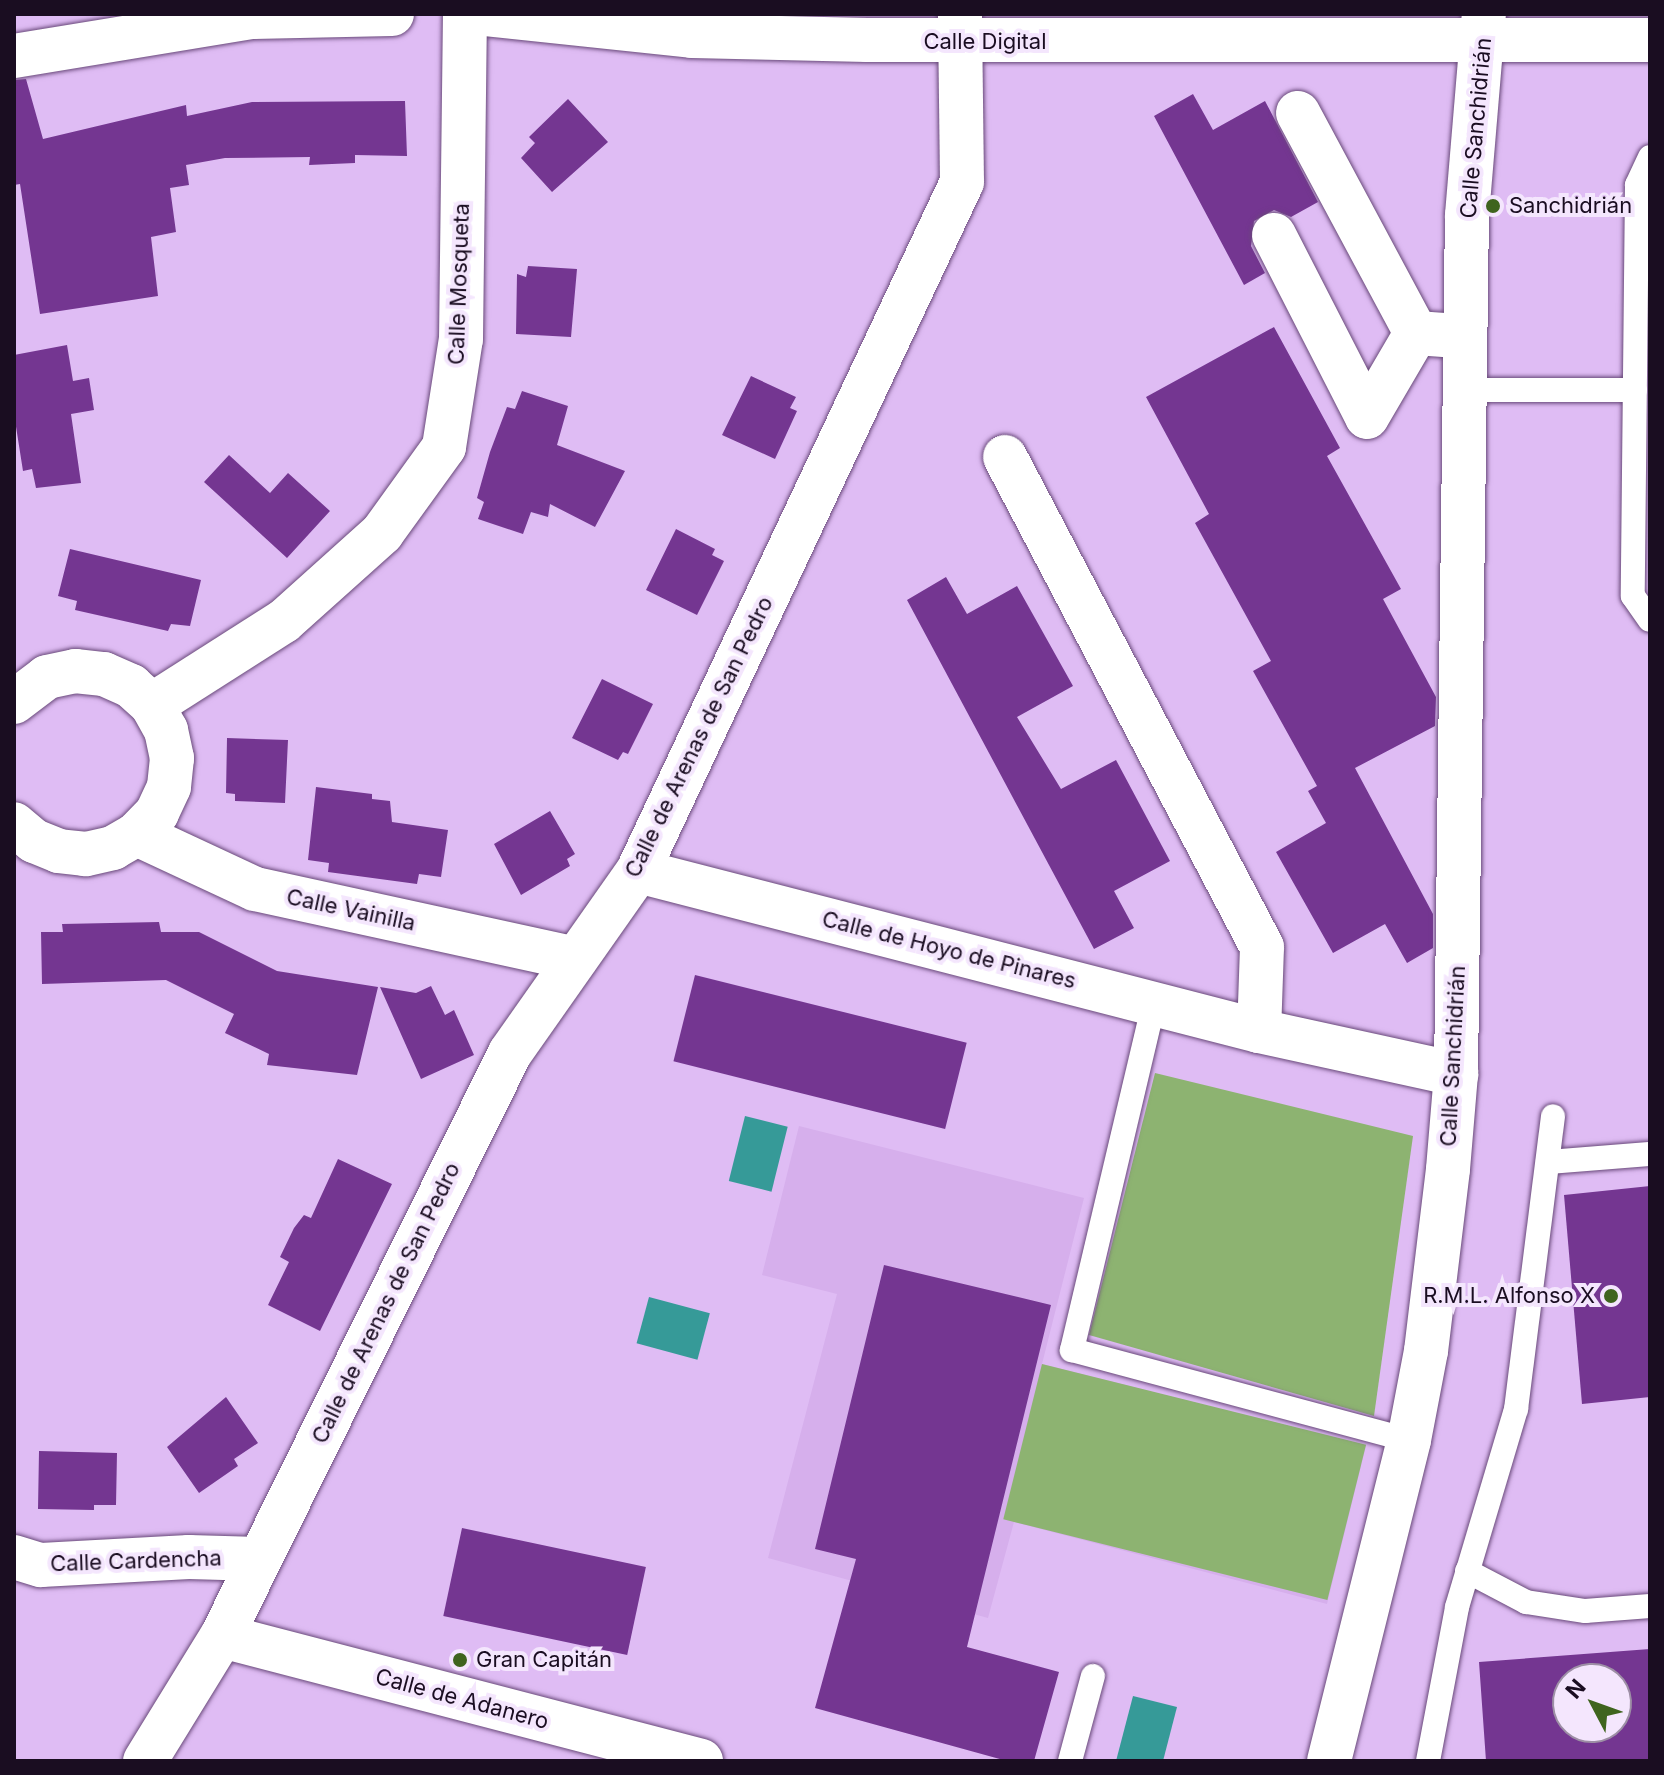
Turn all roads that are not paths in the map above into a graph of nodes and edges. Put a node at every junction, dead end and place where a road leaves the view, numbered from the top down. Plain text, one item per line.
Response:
1 (392, 14) edge
2 (465, 14) edge
3 (486, 14) edge
4 (252, 16) edge
5 (1485, 27) edge
6 (960, 28) edge
7 (1650, 40) edge
8 (14, 56) edge
9 (1298, 113) dead end
10 (1650, 157) edge
11 (1274, 235) dead end
12 (1416, 333) junction
13 (1466, 338) junction
14 (1466, 390) junction
15 (1635, 390) junction
16 (1005, 457) dead end
17 (1650, 620) edge
18 (17, 683) edge
19 (152, 705) junction
20 (137, 834) junction
21 (21, 843) edge
22 (638, 871) junction
23 (575, 959) junction
24 (1154, 1003) junction
25 (1259, 1031) junction
26 (1456, 1074) junction
27 (1553, 1116) dead end
28 (1650, 1154) edge
29 (1548, 1162) junction
30 (1409, 1440) junction
31 (14, 1557) edge
32 (259, 1559) junction
33 (1467, 1571) junction
34 (1650, 1606) edge
35 (222, 1636) junction
36 (1093, 1676) dead end
37 (145, 1761) edge
38 (701, 1761) edge
39 (1070, 1761) edge
40 (1329, 1761) edge
41 (1428, 1761) edge

1 - 4 street
2 - 19 street, Calle Mosqueta
3 - 6 street, Calle Digital
4 - 8 street
5 - 6 street, Calle Digital
5 - 7 street, Calle Digital
5 - 13 street, Calle Sanchidrián
6 - 22 street, Calle de Arenas de San Pedro
9 - 12 street
10 - 15 lane
11 - 12 street
12 - 13 street
13 - 14 street, Calle Sanchidrián
14 - 15 lane
14 - 26 street, Calle Sanchidrián
15 - 17 lane
16 - 25 street
18 - 19 street
19 - 20 street
20 - 21 street
20 - 23 street, Calle Vainilla
22 - 23 street, Calle de Arenas de San Pedro
22 - 24 street, Calle de Hoyo de Pinares
23 - 32 street, Calle de Arenas de San Pedro
24 - 25 street, Calle de Hoyo de Pinares
24 - 30 lane
25 - 26 street, Calle de Hoyo de Pinares
26 - 30 street, Calle Sanchidrián
27 - 29 lane
28 - 29 lane
29 - 33 lane
30 - 40 street, Calle Sanchidrián
31 - 32 street, Calle Cardencha
32 - 35 street, Calle de Arenas de San Pedro
33 - 34 lane
33 - 41 lane
35 - 37 street, Calle de Arenas de San Pedro
35 - 38 street, Calle de Adanero
36 - 39 lane

